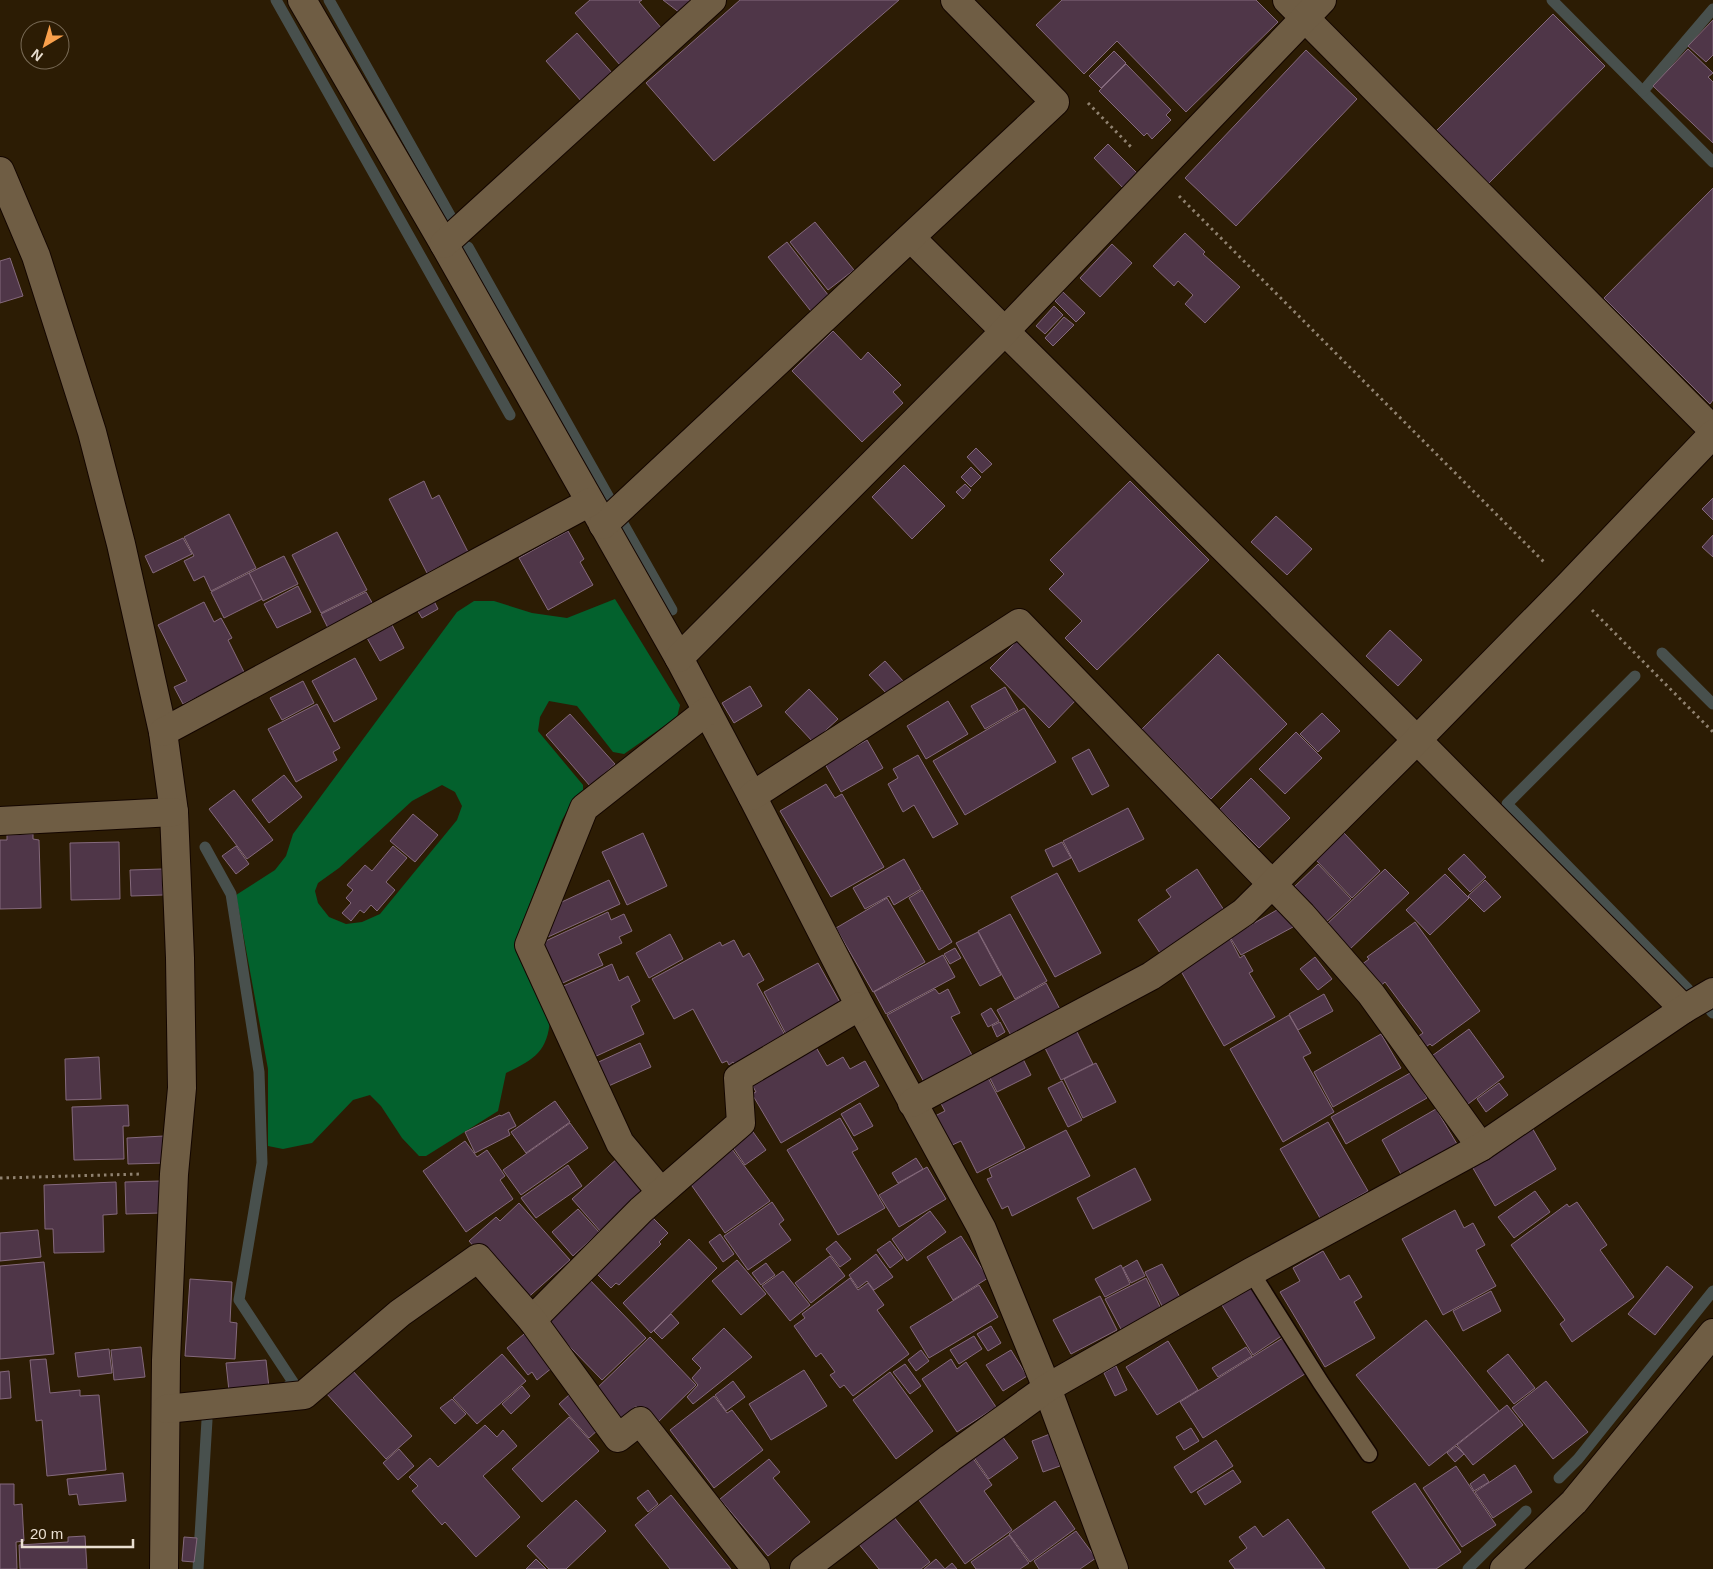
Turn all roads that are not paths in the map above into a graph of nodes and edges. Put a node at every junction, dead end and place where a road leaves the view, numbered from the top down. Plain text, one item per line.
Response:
1 (302, 0) edge
2 (712, 0) edge
3 (955, 0) edge
4 (1305, 6) edge
5 (0, 171) edge
6 (10, 220) edge
7 (911, 238) junction
8 (444, 244) junction
9 (1005, 331) junction
10 (1713, 432) edge
11 (597, 514) junction
12 (679, 658) junction
13 (707, 711) junction
14 (163, 732) junction
15 (1417, 740) junction
16 (752, 796) junction
17 (174, 812) junction
18 (0, 821) edge
19 (1273, 885) junction
20 (1713, 992) edge
21 (860, 1006) junction
22 (1684, 1009) junction
23 (912, 1103) junction
24 (1480, 1147) junction
25 (660, 1192) junction
26 (1251, 1272) junction
27 (532, 1320) junction
28 (1713, 1332) edge
29 (1047, 1388) junction
30 (166, 1409) junction
31 (1369, 1454) dead end
32 (165, 1569) edge
33 (756, 1569) edge
34 (804, 1569) edge
35 (1114, 1569) edge
36 (1504, 1569) edge

1 - 8 street
2 - 8 street
3 - 7 street
4 - 9 street
4 - 10 street
5 - 6 street
6 - 14 street
7 - 9 street
7 - 11 street
8 - 11 street
9 - 12 street
9 - 15 street
10 - 15 street
11 - 12 street
11 - 14 street
12 - 13 street
13 - 16 street
13 - 25 street
14 - 17 street
15 - 19 street
15 - 22 street
16 - 19 street
16 - 21 street
17 - 18 street
17 - 30 street
19 - 23 street
19 - 24 street
20 - 22 street
21 - 23 street
21 - 25 street
22 - 24 street
23 - 29 street
24 - 26 street
25 - 27 street
26 - 29 street
26 - 31 lane
27 - 30 street
27 - 33 street
28 - 36 street
29 - 34 street
29 - 35 street
30 - 32 street

